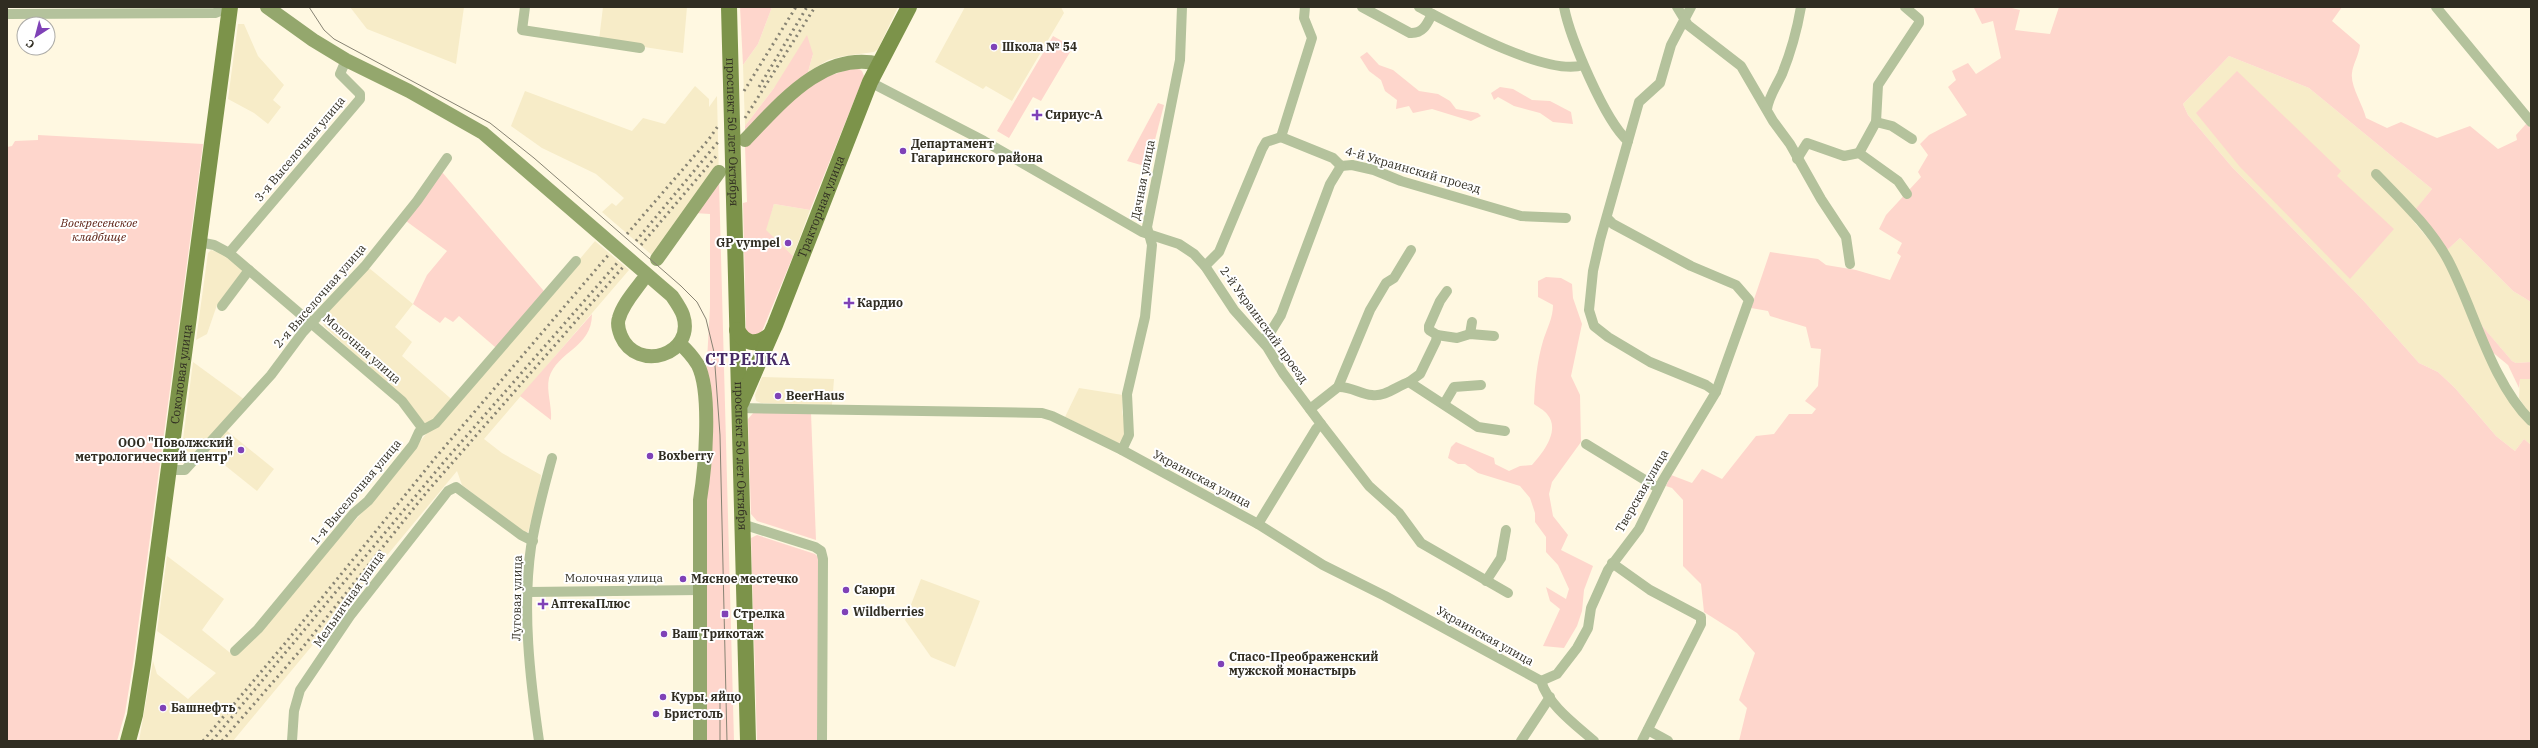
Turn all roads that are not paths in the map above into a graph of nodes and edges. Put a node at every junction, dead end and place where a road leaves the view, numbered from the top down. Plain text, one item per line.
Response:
1 (230, 7) edge
2 (234, 7) edge
3 (267, 7) edge
4 (526, 7) edge
5 (728, 7) edge
6 (909, 7) edge
7 (1182, 7) edge
8 (1305, 7) edge
9 (1362, 7) edge
10 (1419, 7) edge
11 (1564, 7) edge
12 (1678, 7) edge
13 (1692, 7) edge
14 (1801, 7) edge
15 (1905, 7) edge
16 (2436, 7) edge
17 (7, 14) edge
18 (1432, 14) junction
19 (1683, 20) junction
20 (640, 48) dead end
21 (346, 60) junction
22 (880, 64) junction
23 (1583, 65) junction
24 (870, 82) junction
25 (1767, 109) junction
26 (1876, 122) junction
27 (2531, 122) edge
28 (1281, 137) junction
29 (1912, 139) dead end
30 (745, 140) dead end
31 (1628, 141) junction
32 (1859, 153) junction
33 (447, 158) dead end
34 (1797, 159) junction
35 (1341, 166) junction
36 (719, 172) dead end
37 (2376, 174) dead end
38 (1907, 194) dead end
39 (1566, 218) dead end
40 (1607, 218) junction
41 (1149, 235) junction
42 (199, 242) junction
43 (1411, 250) dead end
44 (229, 253) junction
45 (657, 259) dead end
46 (576, 261) dead end
47 (1850, 264) dead end
48 (1205, 266) junction
49 (249, 270) junction
50 (642, 281) dead end
51 (1447, 291) dead end
52 (222, 306) dead end
53 (1472, 322) dead end
54 (312, 323) junction
55 (737, 330) junction
56 (1470, 334) junction
57 (769, 336) junction
58 (1437, 336) junction
59 (1494, 336) dead end
60 (1262, 340) junction
61 (680, 344) junction
62 (1408, 382) junction
63 (1481, 385) dead end
64 (1338, 387) junction
65 (1716, 392) junction
66 (1444, 404) junction
67 (739, 408) junction
68 (1310, 409) junction
69 (2531, 421) edge
70 (1321, 424) junction
71 (423, 429) junction
72 (1505, 431) dead end
73 (1586, 444) dead end
74 (1122, 450) junction
75 (552, 458) dead end
76 (169, 470) junction
77 (1658, 488) junction
78 (742, 524) junction
79 (1258, 524) junction
80 (1506, 530) dead end
81 (533, 541) junction
82 (1612, 563) junction
83 (1486, 581) junction
84 (700, 590) junction
85 (529, 592) junction
86 (1508, 593) dead end
87 (235, 651) dead end
88 (1541, 681) junction
89 (1550, 697) junction
90 (1648, 730) junction
91 (128, 741) edge
92 (292, 741) edge
93 (539, 741) edge
94 (700, 741) edge
95 (748, 741) edge
96 (822, 741) edge
97 (1521, 741) edge
98 (1594, 741) edge
99 (1642, 741) edge
100 (1668, 741) edge

1 - 2 street
1 - 17 street
1 - 42 main road, Соколовая улица
3 - 21 street
4 - 20 street
5 - 55 main road, проспект 50 лет Октября
6 - 22 main road, Тракторная улица
7 - 41 street, Дачная улица
8 - 28 street
9 - 18 street
10 - 18 street
11 - 23 street
12 - 19 street
13 - 19 street
14 - 25 street
15 - 26 street
16 - 27 street
18 - 23 street
19 - 25 street
19 - 31 street
21 - 44 street, 3-я Выселочная улица
21 - 61 street
22 - 24 main road, Тракторная улица
22 - 30 street
23 - 31 street
24 - 41 street, 2-й Украинский проезд
24 - 57 main road, Тракторная улица
25 - 34 street
26 - 29 street
26 - 32 street
28 - 35 street, 4-й Украинский проезд
28 - 48 street
31 - 40 street
32 - 34 street
32 - 38 street
33 - 54 street, 2-я Выселочная улица
34 - 47 street
35 - 39 street, 4-й Украинский проезд
35 - 60 street
36 - 45 street
37 - 69 street
40 - 65 street
40 - 65 street, Тверская улица
41 - 48 street, 2-й Украинский проезд
41 - 74 street, Дачная улица
42 - 44 street, Молочная улица
42 - 76 main road, Соколовая улица
43 - 64 street
44 - 49 street, Молочная улица
46 - 71 street, 1-я Выселочная улица
48 - 60 street, 2-й Украинский проезд
49 - 52 street
49 - 54 street, Молочная улица
50 - 61 street
51 - 58 street
53 - 56 street
54 - 71 street, Молочная улица
54 - 76 street, 2-я Выселочная улица
55 - 57 main road
55 - 67 main road, проспект 50 лет Октября
56 - 58 street
56 - 59 street
57 - 67 main road, Тракторная улица
58 - 62 street
60 - 68 street, 2-й Украинский проезд
61 - 84 street
62 - 64 street
62 - 66 street
63 - 66 street
64 - 68 street
65 - 77 street, Тверская улица
66 - 72 street
67 - 74 street, Украинская улица
67 - 78 main road, проспект 50 лет Октября
68 - 70 street, 2-й Украинский проезд
70 - 79 street
70 - 83 street, 2-й Украинский проезд
71 - 87 street, 1-я Выселочная улица
73 - 77 street
74 - 79 street, Украинская улица
75 - 81 street, Луговая улица
76 - 91 main road, Соколовая улица
77 - 82 street, Тверская улица
78 - 95 main road, проспект 50 лет Октября
78 - 96 street
79 - 88 street, Украинская улица
80 - 83 street
81 - 85 street, Луговая улица
81 - 92 street, Мельничная улица
82 - 88 street, Тверская улица
82 - 90 street
83 - 86 street, 2-й Украинский проезд
84 - 85 street, Молочная улица
84 - 94 street
85 - 93 street, Луговая улица
88 - 89 street, Украинская улица
89 - 97 street
89 - 98 street, Украинская улица
90 - 99 street
90 - 100 street

